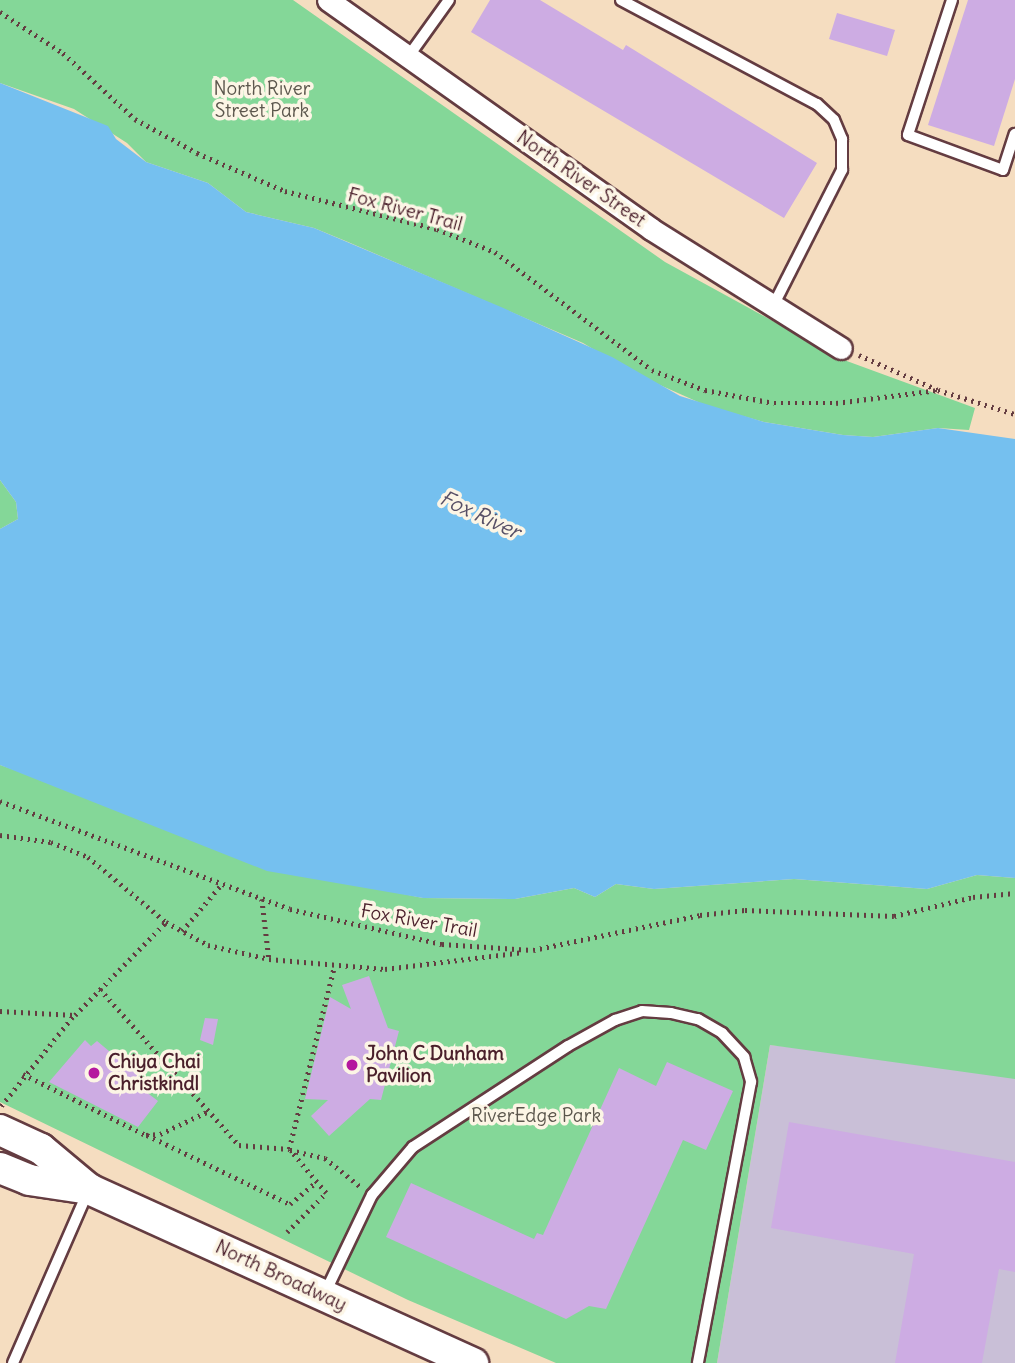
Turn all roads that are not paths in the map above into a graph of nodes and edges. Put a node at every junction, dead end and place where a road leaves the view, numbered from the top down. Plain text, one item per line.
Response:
1 (328, 0) edge
2 (449, 0) edge
3 (621, 0) edge
4 (952, 0) edge
5 (408, 57) junction
6 (1015, 134) edge
7 (774, 306) junction
8 (841, 348) road end
9 (0, 1118) edge
10 (0, 1168) edge
11 (89, 1189) junction
12 (324, 1295) junction
13 (13, 1363) edge
14 (473, 1363) edge
15 (698, 1363) edge

1 - 5 street, North River Street
2 - 5 lane
3 - 7 lane
4 - 6 lane
5 - 7 street, North River Street
7 - 8 street, North River Street
9 - 11 main road, North Broadway
10 - 11 main road, North Broadway
11 - 12 main road, North Broadway
11 - 13 lane
12 - 14 main road, North Broadway
12 - 15 lane

